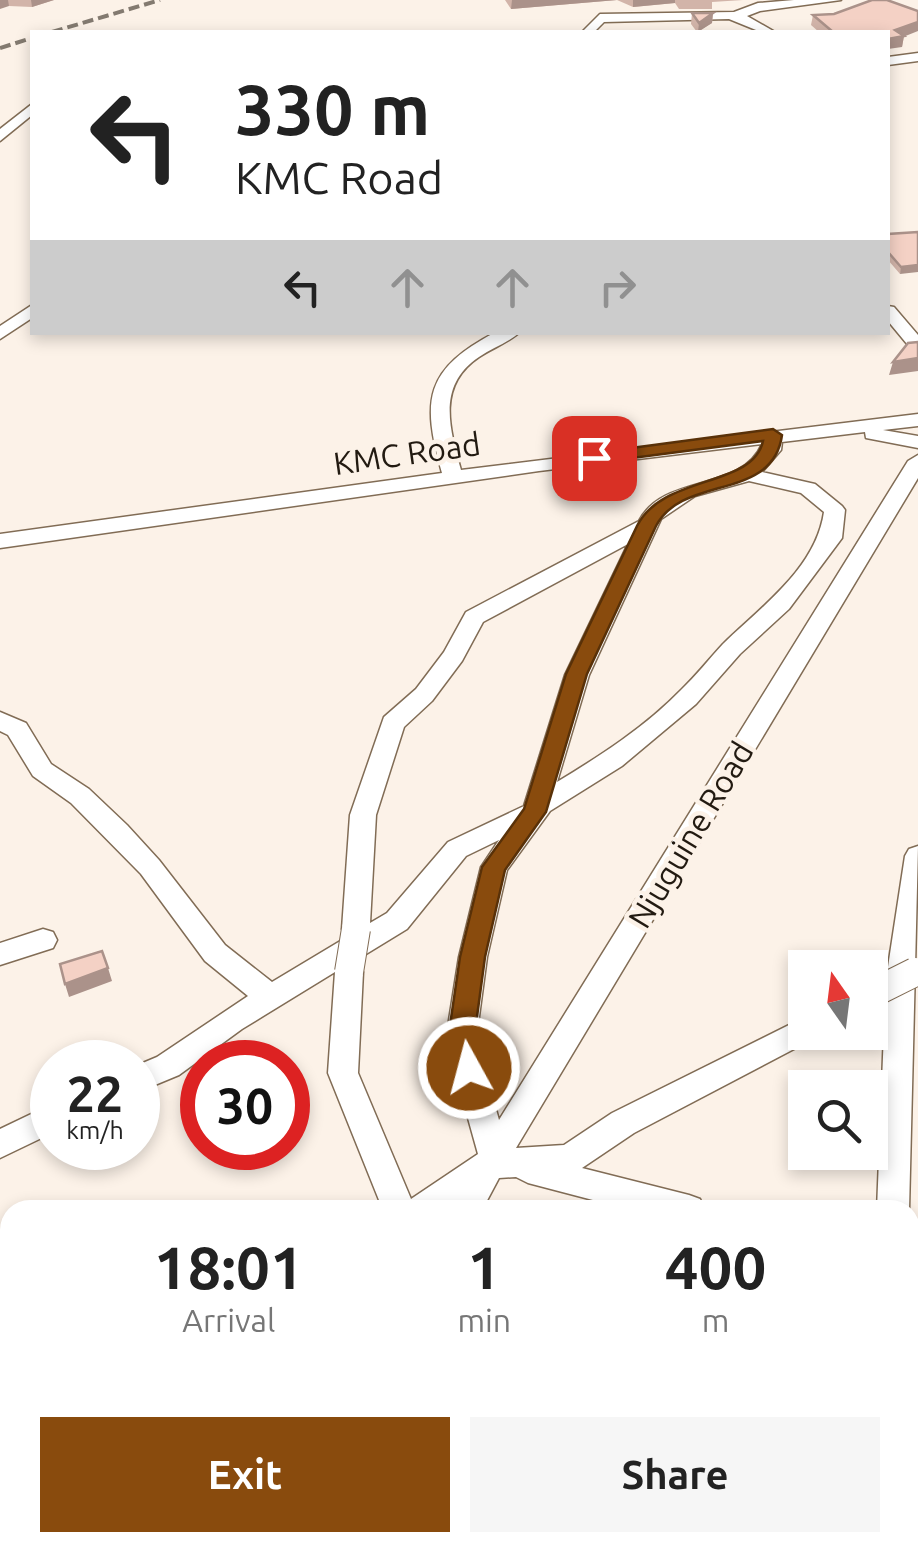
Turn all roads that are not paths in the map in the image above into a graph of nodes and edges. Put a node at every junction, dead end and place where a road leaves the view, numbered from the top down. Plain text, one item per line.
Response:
1 (835, 0) edge
2 (736, 16) junction
3 (592, 26) edge
4 (765, 30) edge
5 (918, 58) edge
6 (890, 60) edge
7 (30, 110) edge
8 (0, 138) edge
9 (30, 312) edge
10 (890, 313) edge
11 (0, 334) edge
12 (506, 335) edge
13 (918, 346) edge
14 (918, 420) edge
15 (823, 431) junction
16 (773, 435) junction
17 (918, 442) edge
18 (918, 461) edge
19 (748, 475) junction
20 (454, 476) junction
21 (646, 526) junction
22 (0, 541) edge
23 (0, 721) edge
24 (535, 812) junction
25 (918, 856) edge
26 (43, 940) dead end
27 (0, 954) edge
28 (916, 971) edge
29 (888, 986) edge
30 (270, 997) junction
31 (788, 1038) edge
32 (160, 1069) edge
33 (30, 1129) edge
34 (0, 1144) edge
35 (496, 1161) junction
36 (394, 1200) edge
37 (437, 1200) edge
38 (471, 1200) edge
39 (650, 1200) edge
40 (893, 1200) edge

1 - 2 street
2 - 3 street
2 - 4 street
5 - 6 street
7 - 8 street
9 - 11 street
10 - 13 street
12 - 20 street
14 - 15 street, KMC Road
15 - 16 street, KMC Road
15 - 17 street, KMC Road
16 - 19 street
16 - 20 street, KMC Road
18 - 35 street, Njuguine Road
19 - 21 street
19 - 24 street
20 - 22 street, KMC Road
21 - 24 street
21 - 36 street, bridge
23 - 30 street
24 - 30 street
24 - 35 street
25 - 40 street
26 - 27 street
28 - 29 street, bridge
30 - 32 street
31 - 35 street
33 - 34 street
35 - 37 street
35 - 38 street, Njuguine Road
35 - 39 street

